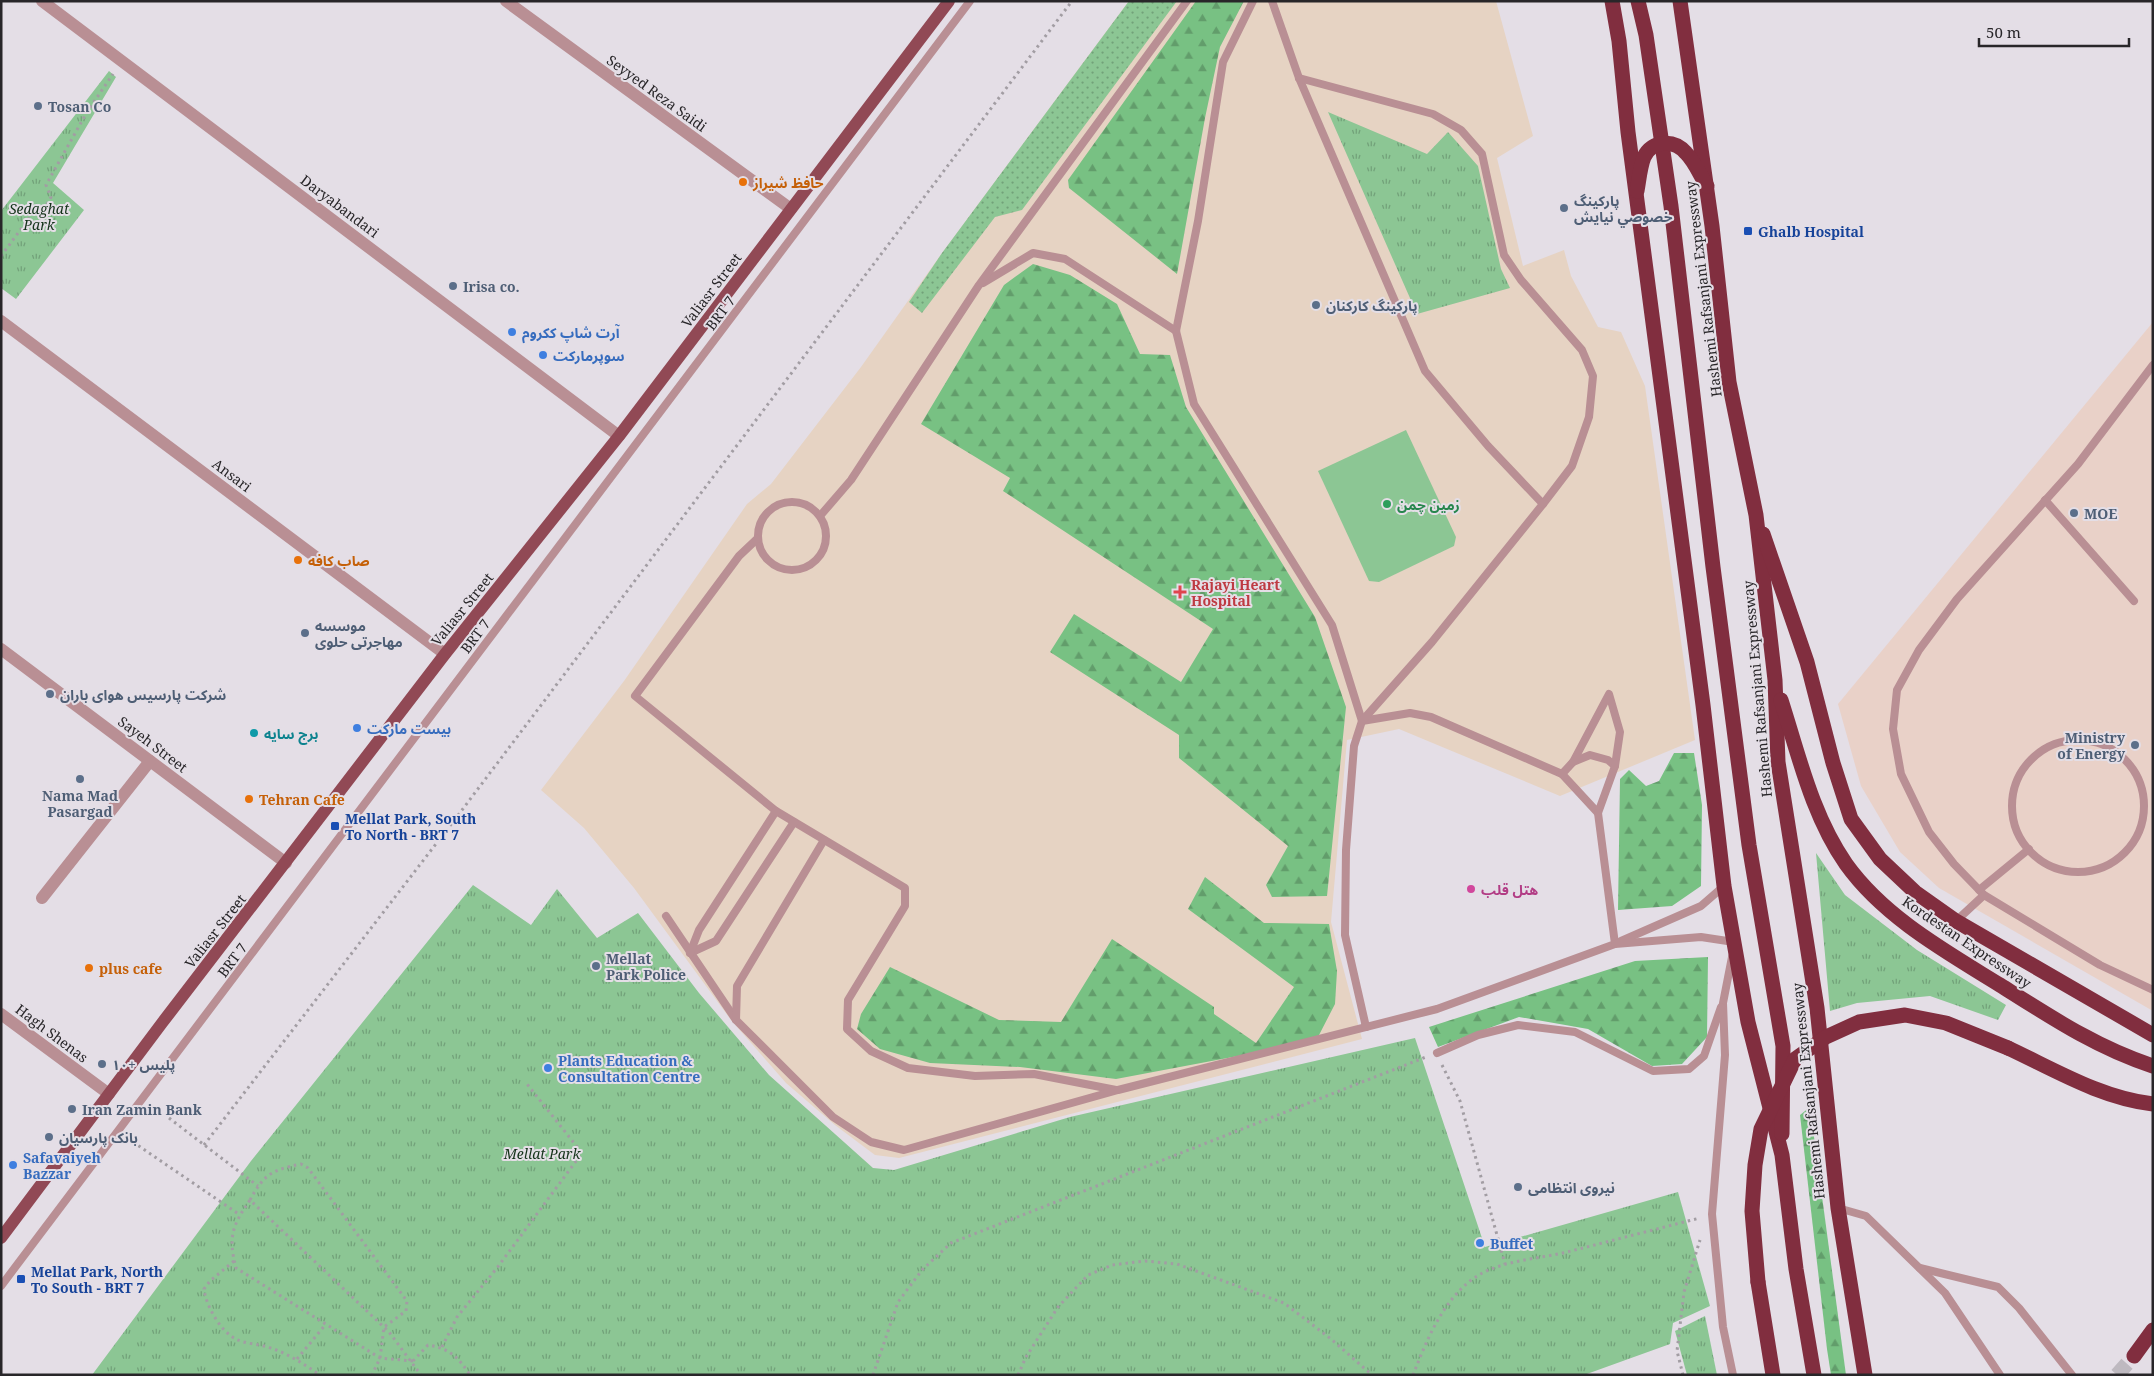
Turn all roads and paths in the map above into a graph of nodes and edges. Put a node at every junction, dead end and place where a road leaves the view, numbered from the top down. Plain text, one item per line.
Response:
1 (42, 1) edge
2 (506, 1) edge
3 (948, 1) edge
4 (970, 1) edge
5 (1072, 1) edge
6 (1187, 1) edge
7 (1253, 1) edge
8 (1272, 1) edge
9 (1612, 1) edge
10 (1638, 1) edge
11 (1680, 1) edge
12 (121, 60) junction
13 (1299, 78) junction
14 (1707, 186) junction
15 (1637, 191) junction
16 (791, 209) junction
17 (1, 256) edge
18 (979, 285) junction
19 (1, 321) edge
20 (1176, 331) junction
21 (2153, 365) edge
22 (620, 436) junction
23 (2045, 500) junction
24 (1543, 504) junction
25 (1756, 515) junction
26 (820, 516) junction
27 (757, 539) junction
28 (2134, 601) dead end
29 (1, 649) edge
30 (445, 654) junction
31 (1775, 680) junction
32 (1362, 721) junction
33 (150, 761) junction
34 (1573, 762) junction
35 (1615, 766) junction
36 (1562, 774) junction
37 (776, 811) junction
38 (1598, 813) junction
39 (794, 822) junction
40 (824, 840) junction
41 (2029, 849) junction
42 (286, 863) junction
43 (1724, 886) junction
44 (1981, 893) junction
45 (42, 898) dead end
46 (666, 916) dead end
47 (1956, 921) junction
48 (1735, 942) junction
49 (1615, 944) junction
50 (690, 953) junction
51 (2153, 990) edge
52 (1723, 1003) junction
53 (1, 1014) edge
54 (736, 1020) junction
55 (1366, 1027) junction
56 (2153, 1035) edge
57 (1437, 1053) junction
58 (2153, 1066) edge
59 (528, 1084) dead end
60 (1118, 1090) junction
61 (109, 1094) junction
62 (2153, 1104) edge
63 (169, 1118) dead end
64 (133, 1142) dead end
65 (204, 1145) junction
66 (1782, 1155) junction
67 (258, 1186) junction
68 (250, 1200) junction
69 (1838, 1208) junction
70 (1712, 1214) junction
71 (240, 1215) junction
72 (1, 1238) edge
73 (234, 1261) junction
74 (1505, 1264) junction
75 (1919, 1268) junction
76 (1, 1286) edge
77 (326, 1324) junction
78 (384, 1327) junction
79 (2153, 1330) edge
80 (442, 1347) junction
81 (2134, 1356) tunnel mouth
82 (380, 1358) junction
83 (297, 1359) junction
84 (413, 1362) junction
85 (320, 1375) edge
86 (372, 1375) edge
87 (421, 1375) edge
88 (470, 1375) edge
89 (873, 1375) edge
90 (1018, 1375) edge
91 (1372, 1375) edge
92 (1413, 1375) edge
93 (1683, 1375) edge
94 (1733, 1375) edge
95 (1773, 1375) edge
96 (1814, 1375) edge
97 (1865, 1375) edge
98 (2000, 1375) edge
99 (2072, 1375) edge

1 - 12 street, Daryabandari
2 - 16 street, Seyyed Reza Saidi
3 - 16 main road, Valiasr Street
4 - 76 lane, BRT 7
5 - 65 path
6 - 18 lane
7 - 20 lane
8 - 13 lane
9 - 15 highway, Hashemi Rafsanjani Expressway
10 - 66 highway, Hashemi Rafsanjani Expressway
11 - 14 highway, Hashemi Rafsanjani Expressway
12 - 17 path
12 - 22 street, Daryabandari
13 - 24 lane
13 - 24 lane
14 - 15 highway, bridge
14 - 25 highway, Hashemi Rafsanjani Expressway
15 - 43 highway, Hashemi Rafsanjani Expressway
16 - 22 main road, Valiasr Street
18 - 20 lane
18 - 26 lane
19 - 30 street, Ansari
20 - 32 lane
21 - 23 lane
22 - 30 main road, Valiasr Street
23 - 28 lane
23 - 44 lane
24 - 32 lane
25 - 31 highway, Hashemi Rafsanjani Expressway
25 - 47 highway
26 - 27 lane
26 - 27 lane
27 - 37 lane
29 - 33 street, Sayeh Street
30 - 42 main road, Valiasr Street
31 - 58 highway, Kordestan Expressway
31 - 69 highway, Hashemi Rafsanjani Expressway
32 - 36 lane
32 - 55 lane
33 - 42 street, Sayeh Street
33 - 45 street
34 - 35 lane
34 - 35 lane
34 - 36 lane
35 - 38 lane
36 - 38 lane
37 - 39 lane
37 - 50 lane
38 - 49 lane
39 - 40 lane
39 - 50 lane
40 - 54 lane
40 - 60 lane
41 - 41 lane
41 - 44 lane
42 - 61 main road, Valiasr Street
43 - 48 highway, Hashemi Rafsanjani Expressway
43 - 49 lane
44 - 47 lane
44 - 51 lane
46 - 50 lane
47 - 56 highway
48 - 49 lane
48 - 52 lane
48 - 66 highway, Hashemi Rafsanjani Expressway
49 - 55 lane
50 - 54 lane
52 - 57 lane
52 - 70 lane
53 - 61 street, Hagh Shenas
54 - 60 lane
55 - 60 lane
57 - 74 path
57 - 89 path
59 - 80 path
61 - 72 main road, Valiasr Street
62 - 95 highway, bridge
63 - 65 path
64 - 71 path
65 - 67 path
66 - 96 highway, Hashemi Rafsanjani Expressway
67 - 68 path
67 - 78 path
68 - 71 path
68 - 78 path
69 - 75 lane
69 - 97 highway, Hashemi Rafsanjani Expressway
70 - 74 path
70 - 93 path
70 - 94 lane
71 - 73 path
73 - 77 path
73 - 83 path
74 - 92 path
75 - 98 lane
75 - 99 lane
77 - 82 path
77 - 83 path
78 - 82 path
78 - 84 path
79 - 81 highway
80 - 84 path
80 - 88 path
82 - 84 path
82 - 86 path
83 - 85 path
84 - 87 path
90 - 91 path

